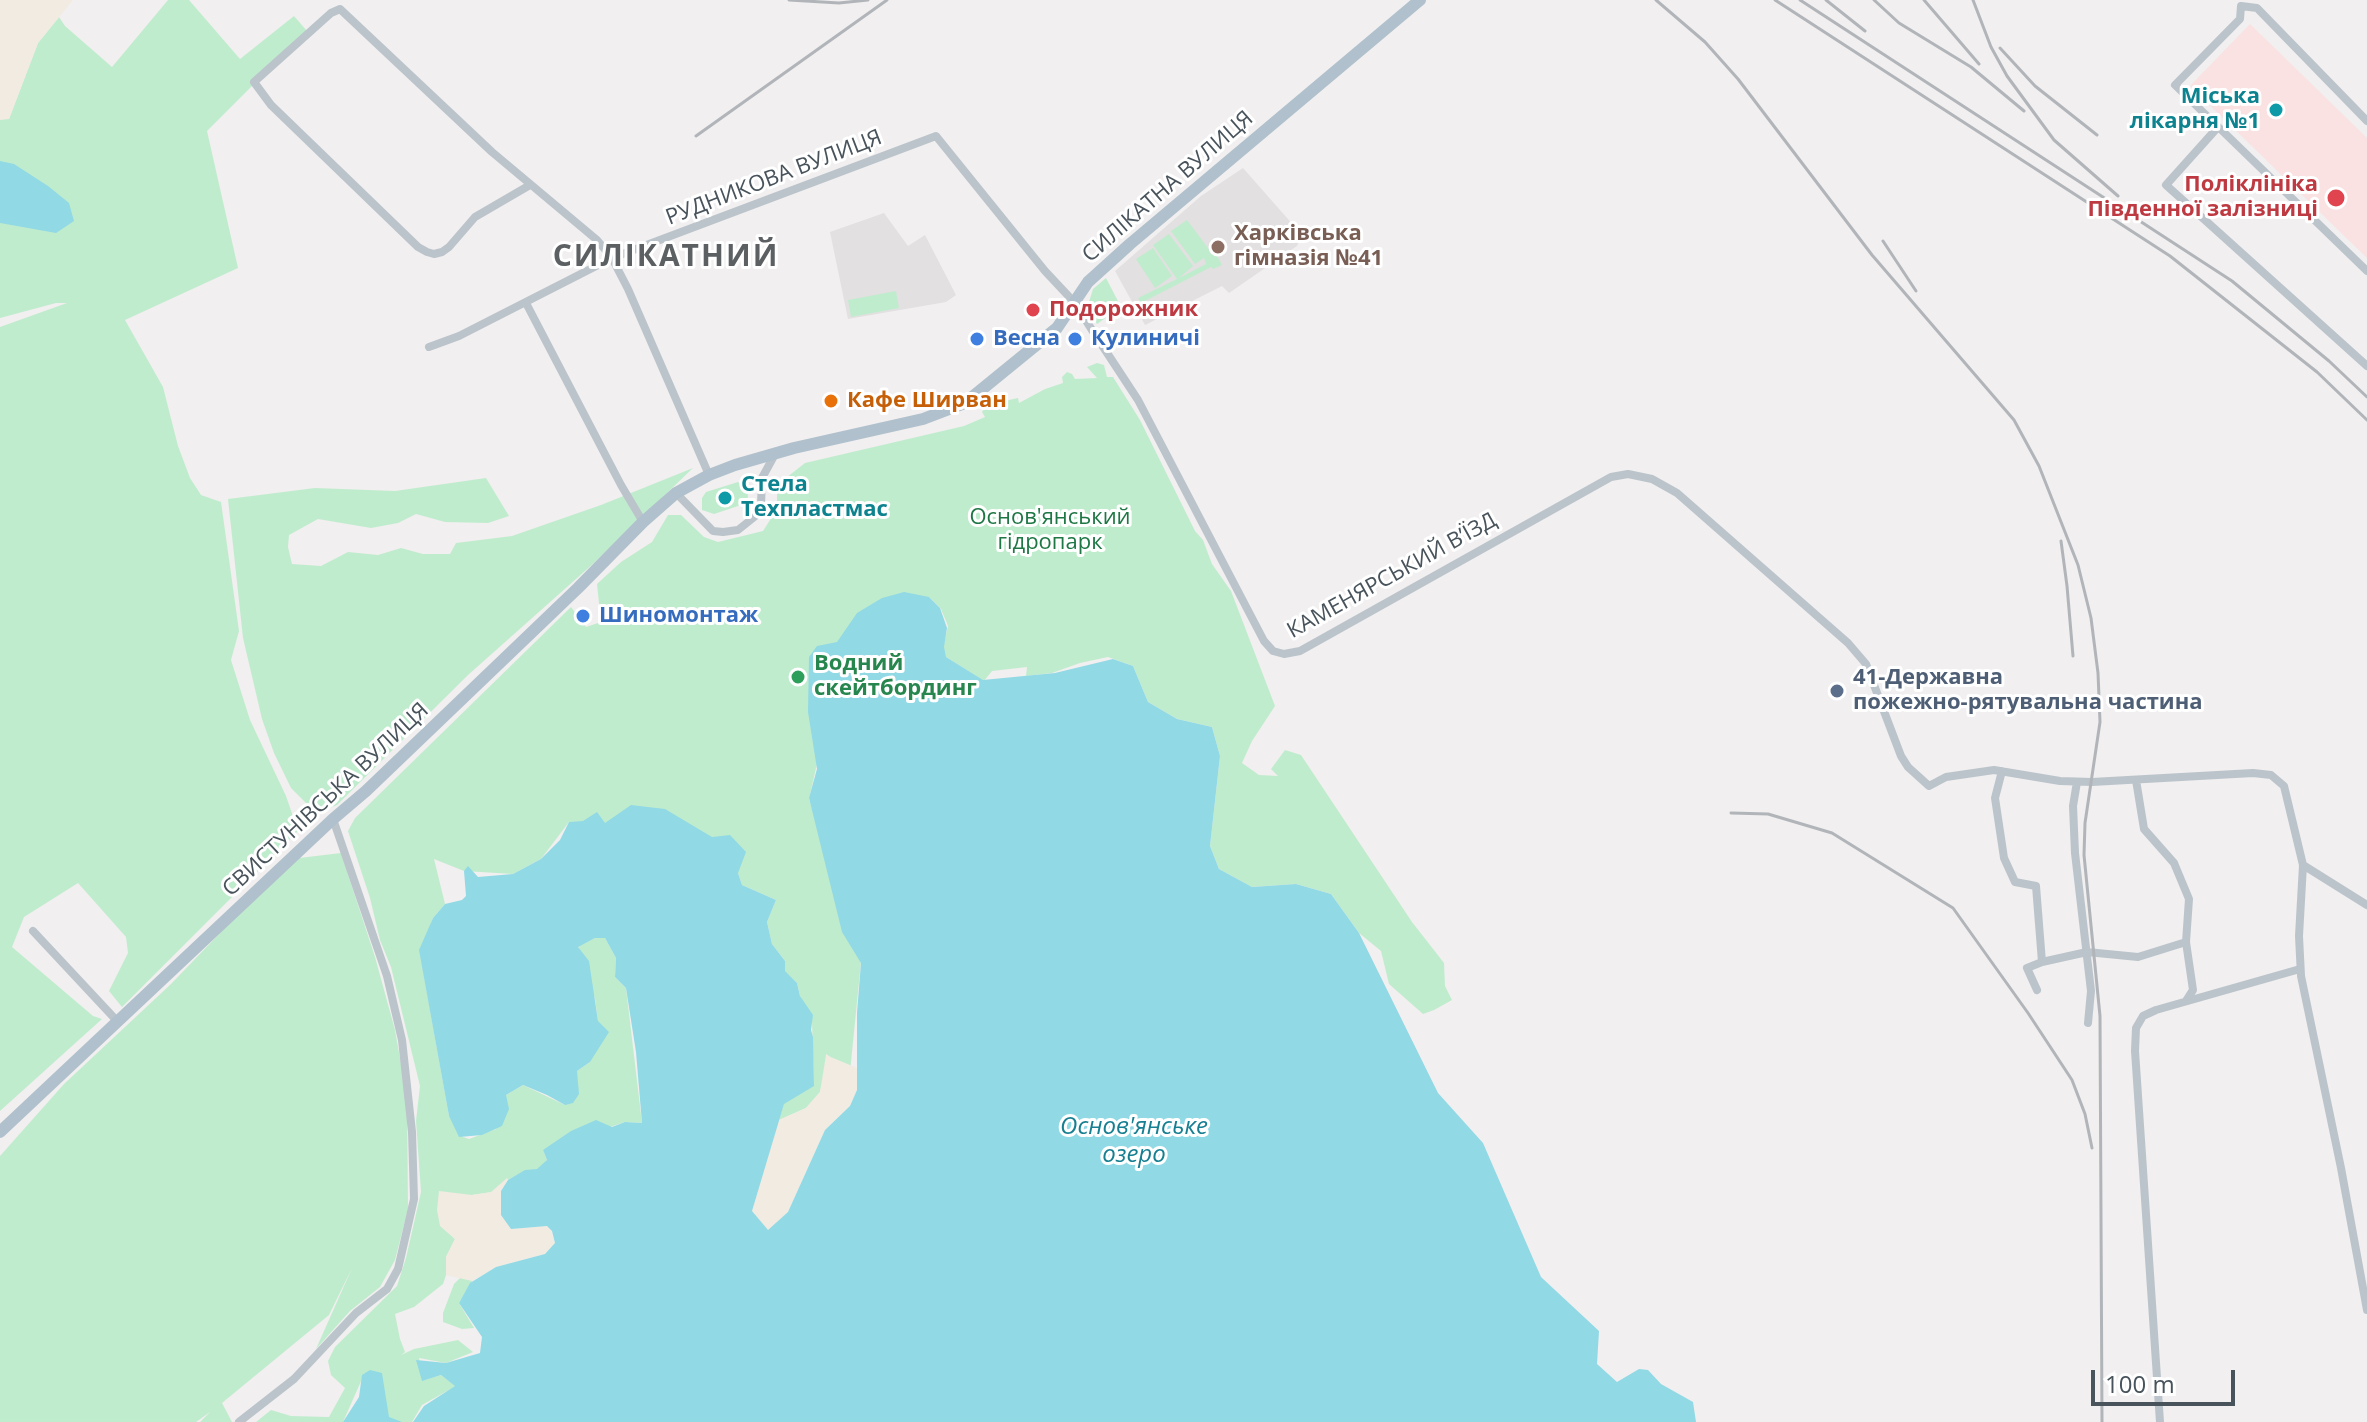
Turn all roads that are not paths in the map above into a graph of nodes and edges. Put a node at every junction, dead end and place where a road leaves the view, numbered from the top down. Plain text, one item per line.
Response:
1 (1420, 0) edge
2 (2239, 3) edge
3 (2366, 118) edge
4 (2218, 127) junction
5 (530, 185) junction
6 (612, 258) junction
7 (2367, 271) edge
8 (526, 303) junction
9 (1075, 303) junction
10 (429, 347) dead end
11 (2367, 366) edge
12 (776, 452) junction
13 (709, 475) junction
14 (676, 493) junction
15 (643, 522) junction
16 (2002, 771) junction
17 (2136, 780) junction
18 (2077, 782) junction
19 (333, 819) junction
20 (2303, 865) junction
21 (2367, 905) edge
22 (33, 931) dead end
23 (2186, 942) junction
24 (2087, 952) junction
25 (2042, 962) junction
26 (2300, 969) junction
27 (2037, 990) dead end
28 (2185, 1001) junction
29 (118, 1022) junction
30 (2088, 1023) dead end
31 (0, 1132) edge
32 (2367, 1310) edge
33 (239, 1422) edge
34 (2160, 1422) edge

1 - 9 main road, СИЛІКАТНА ВУЛИЦЯ
2 - 3 street
2 - 4 street
4 - 7 street
4 - 11 street
5 - 5 street
5 - 6 street
6 - 8 street, РУДНИКОВА ВУЛИЦЯ
6 - 9 street, РУДНИКОВА ВУЛИЦЯ
6 - 13 street
8 - 10 street, РУДНИКОВА ВУЛИЦЯ
8 - 15 street
9 - 12 main road, СИЛІКАТНА ВУЛИЦЯ
9 - 16 street, КАМЕНЯРСЬКИЙ В’ЇЗД
12 - 13 main road, СИЛІКАТНА ВУЛИЦЯ
12 - 14 street
13 - 14 main road, СИЛІКАТНА ВУЛИЦЯ
14 - 15 main road, СВИСТУНІВСЬКА ВУЛИЦЯ
15 - 19 main road, СВИСТУНІВСЬКА ВУЛИЦЯ
16 - 18 street
16 - 25 street
17 - 18 street
17 - 20 street
17 - 23 street
18 - 24 street
19 - 29 main road, СВИСТУНІВСЬКА ВУЛИЦЯ
19 - 33 street
20 - 21 street
20 - 26 street
22 - 29 street
23 - 24 street
23 - 28 street
24 - 25 street
24 - 30 street
25 - 27 street
26 - 28 street
26 - 32 street
28 - 34 street
29 - 31 main road, СВИСТУНІВСЬКА ВУЛИЦЯ

